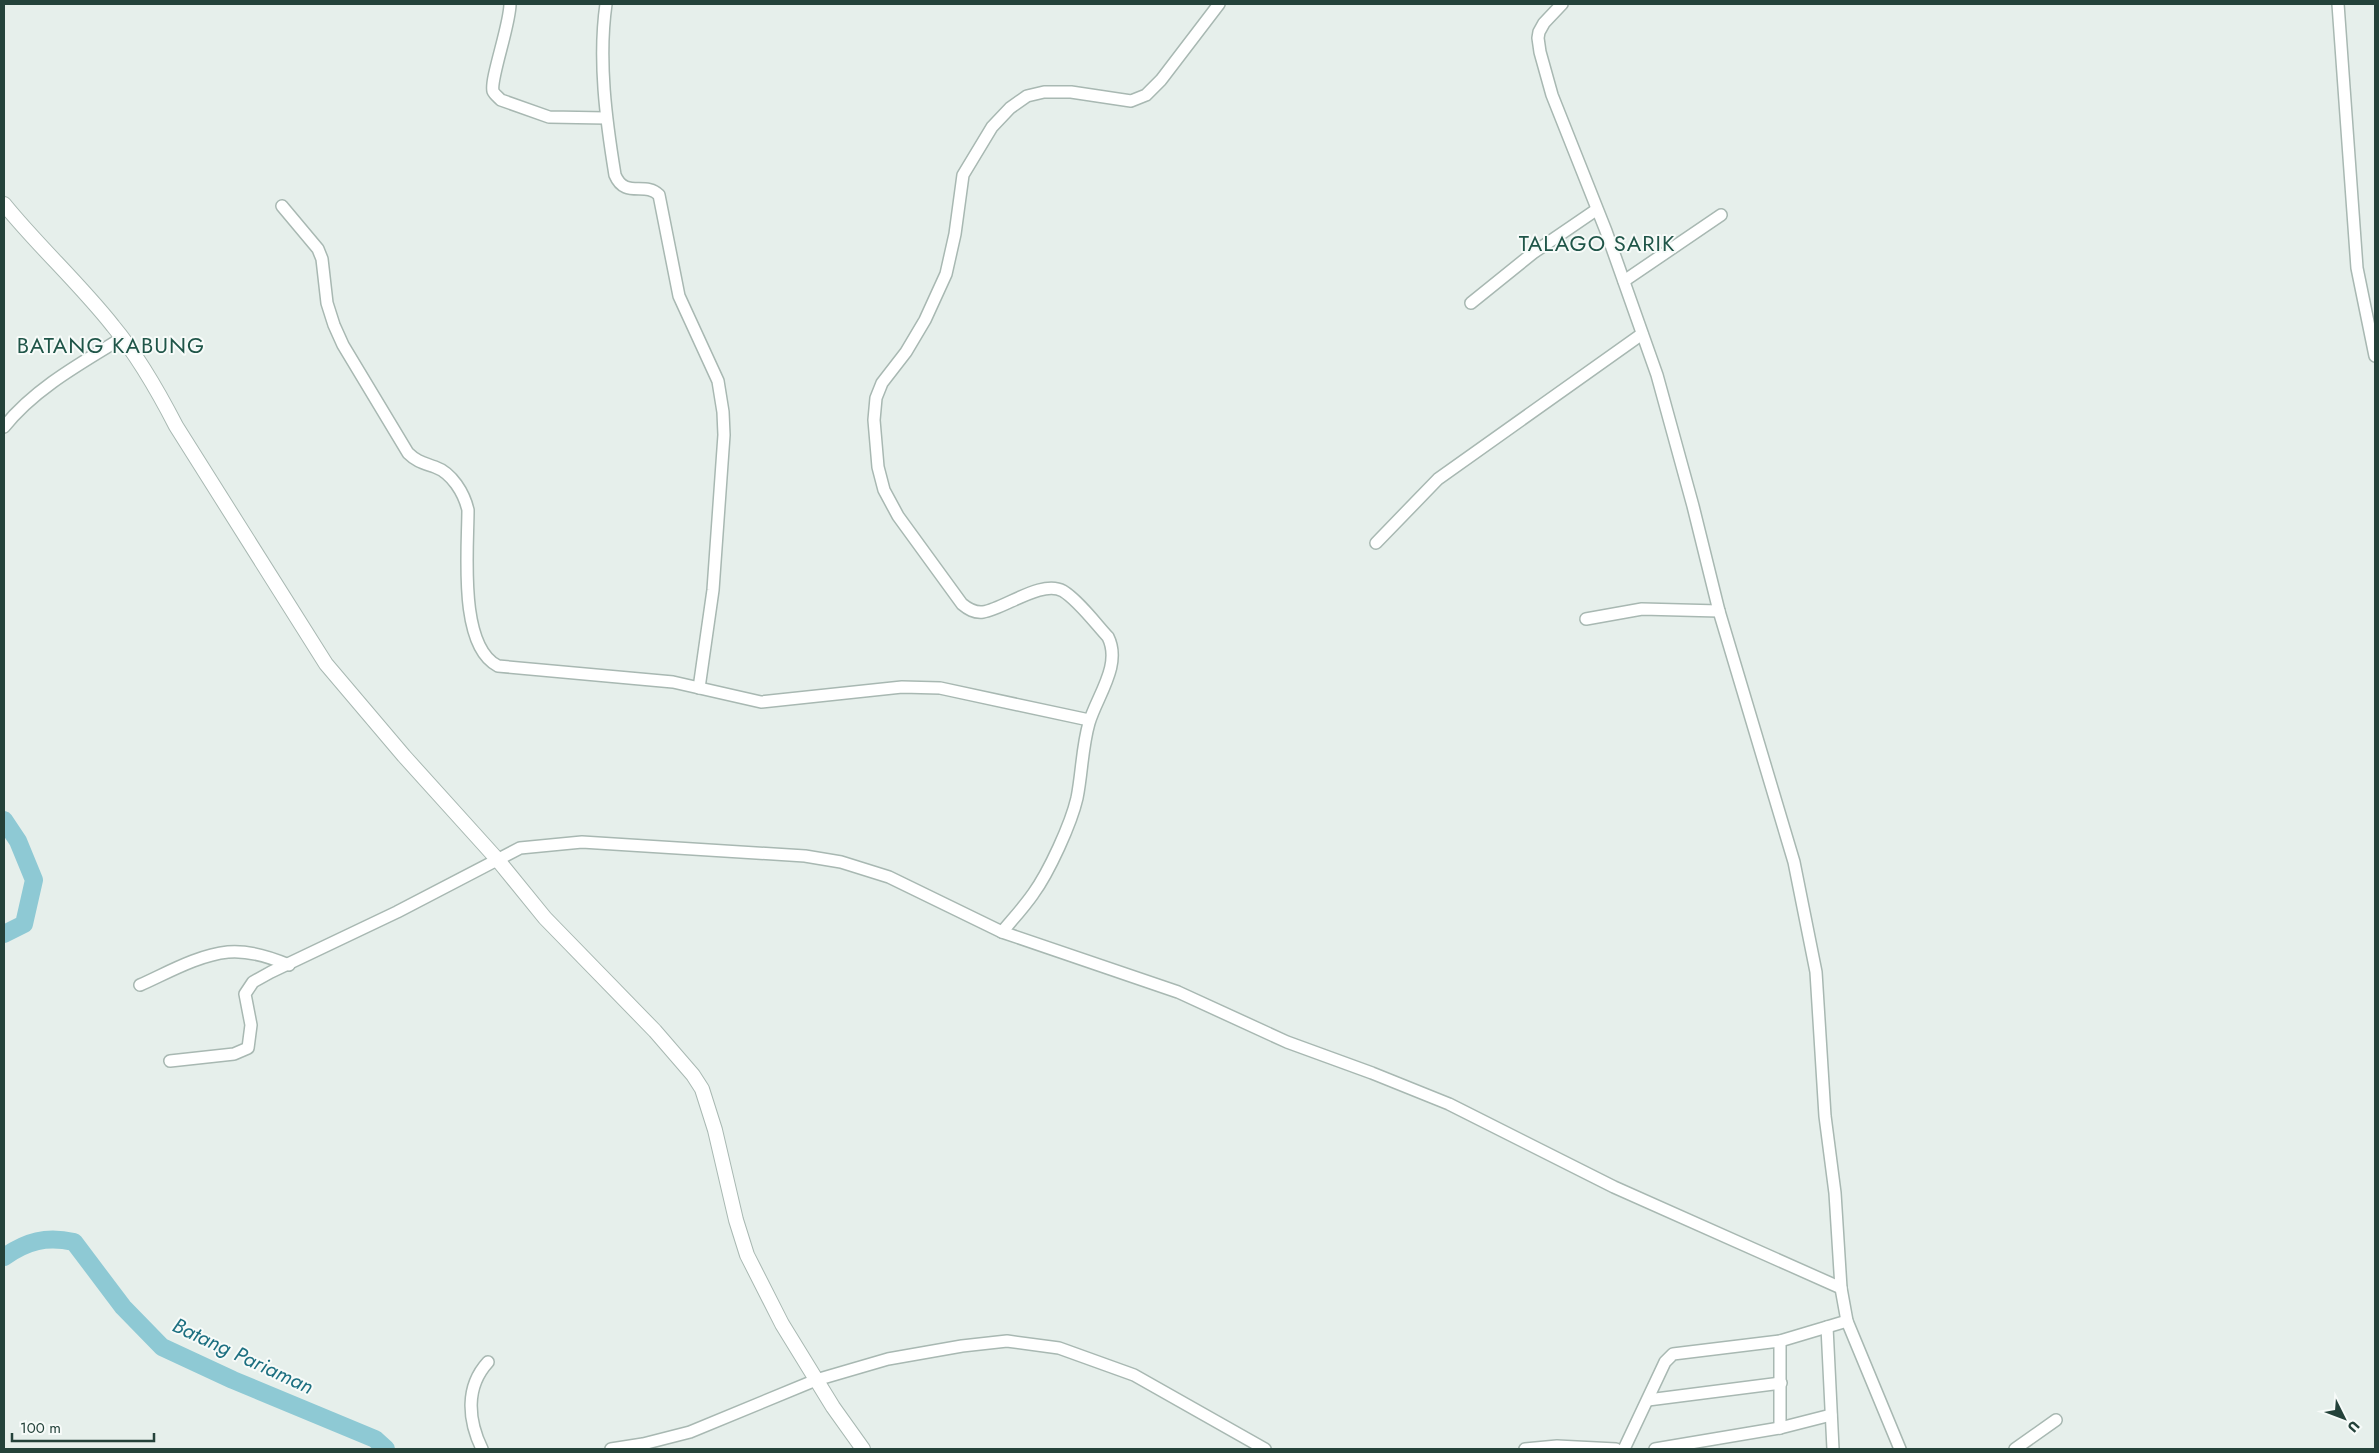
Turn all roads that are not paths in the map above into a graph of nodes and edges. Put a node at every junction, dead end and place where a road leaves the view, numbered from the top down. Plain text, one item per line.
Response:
1 (510, 4) edge
2 (606, 4) edge
3 (1219, 4) edge
4 (1562, 4) edge
5 (2338, 4) edge
6 (606, 118) junction
7 (4, 204) edge
8 (282, 206) dead end
9 (1596, 210) junction
10 (1721, 215) dead end
11 (1624, 281) junction
12 (1471, 303) dead end
13 (1642, 334) junction
14 (122, 338) junction
15 (2375, 356) edge
16 (4, 427) edge
17 (1376, 543) dead end
18 (1719, 611) junction
19 (1586, 619) dead end
20 (699, 688) junction
21 (1090, 720) junction
22 (496, 859) junction
23 (1002, 932) junction
24 (289, 965) junction
25 (140, 985) dead end
26 (170, 1061) dead end
27 (1841, 1288) junction
28 (1846, 1321) junction
29 (1827, 1327) junction
30 (1780, 1342) junction
31 (488, 1362) dead end
32 (816, 1380) junction
33 (1781, 1383) junction
34 (1648, 1400) junction
35 (1831, 1415) junction
36 (2056, 1420) dead end
37 (1780, 1428) junction
38 (1259, 1448) edge
39 (1557, 1448) edge
40 (1896, 1448) edge
41 (482, 1449) edge
42 (611, 1449) edge
43 (863, 1449) edge
44 (1525, 1449) edge
45 (1616, 1449) edge
46 (1624, 1449) edge
47 (1654, 1449) edge
48 (1833, 1449) edge
49 (2015, 1449) edge

1 - 6 street
2 - 6 street
3 - 21 street
4 - 9 street
5 - 15 street
6 - 20 street
7 - 14 street
8 - 20 street
9 - 11 street
9 - 12 street
10 - 11 street
11 - 13 street
13 - 17 street
13 - 18 street
14 - 16 street
14 - 22 street
18 - 19 street
18 - 27 street
20 - 21 street
21 - 23 street
22 - 23 street
22 - 24 street
22 - 32 street
23 - 27 street
24 - 25 street
24 - 26 street
27 - 28 street
28 - 29 street
28 - 40 street
29 - 30 street
29 - 35 street
30 - 33 street
30 - 34 street
31 - 41 street
32 - 38 street
32 - 42 street
32 - 43 street
33 - 34 street
33 - 37 street
34 - 46 street
35 - 37 street
35 - 48 street
36 - 49 street
37 - 47 street
39 - 44 street
39 - 45 street

